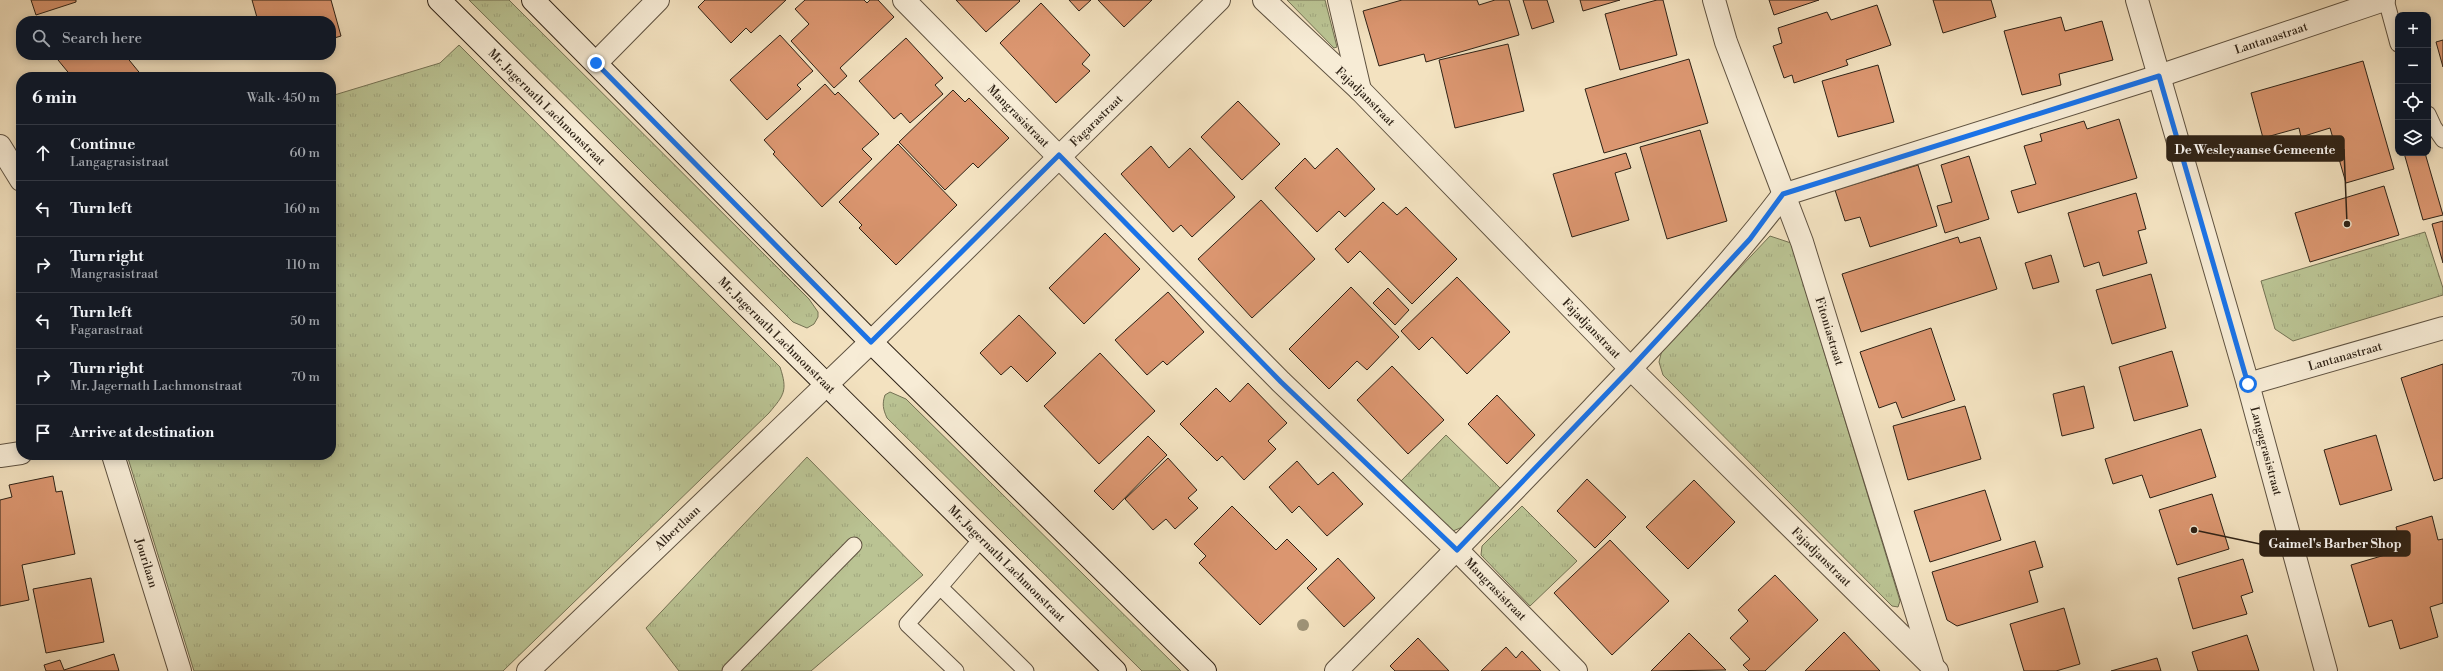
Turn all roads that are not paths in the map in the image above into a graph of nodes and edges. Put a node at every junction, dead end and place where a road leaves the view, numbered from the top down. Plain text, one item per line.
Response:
1 (439, 0) edge
2 (533, 0) edge
3 (658, 0) edge
4 (904, 0) edge
5 (1219, 0) edge
6 (1264, 0) edge
7 (1339, 0) edge
8 (1714, 0) edge
9 (2137, 0) edge
10 (2385, 0) edge
11 (2395, 34) edge
12 (596, 63) junction
13 (2159, 76) junction
14 (1360, 90) junction
15 (2431, 119) edge
16 (2443, 140) edge
17 (0, 146) edge
18 (1059, 155) junction
19 (16, 172) edge
20 (1783, 194) junction
21 (2443, 328) edge
22 (871, 342) junction
23 (1631, 368) junction
24 (828, 384) junction
25 (2248, 384) junction
26 (16, 454) edge
27 (0, 456) edge
28 (115, 460) edge
29 (982, 538) junction
30 (854, 545) dead end
31 (1457, 550) junction
32 (940, 588) junction
33 (537, 667) edge
34 (1935, 669) edge
35 (180, 671) edge
36 (730, 671) edge
37 (956, 671) edge
38 (1026, 671) edge
39 (1115, 671) edge
40 (1205, 671) edge
41 (1336, 671) edge
42 (1576, 671) edge
43 (2326, 671) edge

1 - 24 street, Mr. Jagernath Lachmonstraat
2 - 12 street
3 - 12 street
4 - 18 street, Mangrasistraat
5 - 18 street, Fagarastraat
6 - 14 street, Fajadjanstraat
7 - 14 street
8 - 20 street, Fitoniastraat
9 - 13 street, Langagrasistraat
10 - 11 lane
10 - 13 street, Lantanastraat
12 - 22 street
13 - 20 street, Lantanastraat
13 - 25 street, Langagrasistraat
14 - 23 street, Fajadjanstraat
15 - 16 lane
17 - 19 street
18 - 22 street, Fagarastraat
18 - 31 street, Mangrasistraat
20 - 23 street
20 - 34 street, Fitoniastraat
21 - 25 street, Lantanastraat
22 - 24 street, Fagarastraat
22 - 40 street
23 - 31 street
23 - 34 street, Fajadjanstraat
24 - 29 street, Mr. Jagernath Lachmonstraat
24 - 33 street, Albertlaan
25 - 43 street, Langagrasistraat
26 - 27 street
28 - 35 street, Jourilaan
29 - 32 lane
29 - 39 street, Mr. Jagernath Lachmonstraat
30 - 36 lane
31 - 41 street
31 - 42 street, Mangrasistraat
32 - 37 lane
32 - 38 lane

